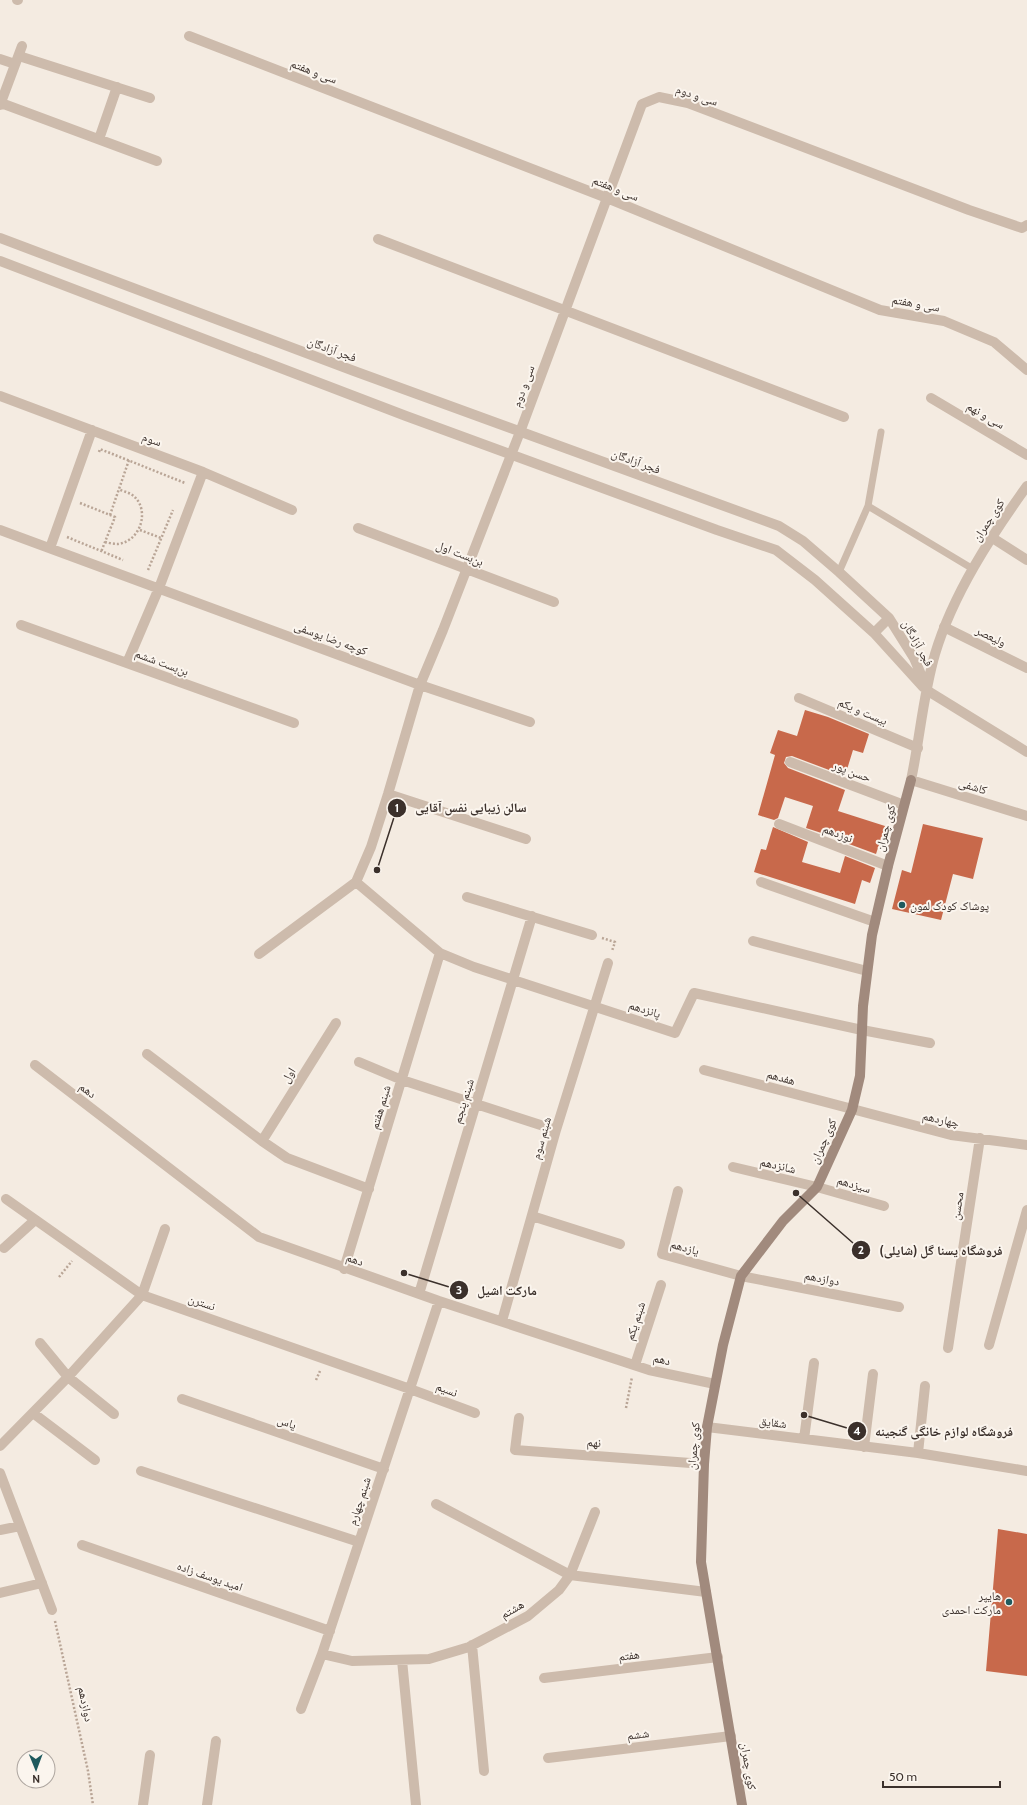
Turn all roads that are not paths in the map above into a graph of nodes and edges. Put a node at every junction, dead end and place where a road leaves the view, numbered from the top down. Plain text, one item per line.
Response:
1 (189, 36) dead end
2 (19, 55) junction
3 (0, 59) edge
4 (117, 87) junction
5 (150, 98) dead end
6 (0, 104) edge
7 (99, 139) junction
8 (157, 160) dead end
9 (607, 198) junction
10 (1027, 225) edge
11 (0, 238) edge
12 (378, 239) dead end
13 (0, 261) edge
14 (565, 311) junction
15 (1027, 370) edge
16 (0, 396) edge
17 (931, 398) dead end
18 (844, 417) dead end
19 (92, 430) junction
20 (520, 432) junction
21 (881, 432) dead end
22 (511, 455) junction
23 (1027, 455) edge
24 (203, 472) junction
25 (1027, 486) edge
26 (868, 506) junction
27 (292, 510) dead end
28 (358, 528) dead end
29 (0, 530) edge
30 (991, 537) junction
31 (50, 548) junction
32 (1027, 560) edge
33 (972, 569) junction
34 (467, 570) junction
35 (839, 572) junction
36 (158, 588) junction
37 (554, 602) dead end
38 (890, 618) junction
39 (21, 624) dead end
40 (944, 627) junction
41 (874, 632) junction
42 (127, 663) junction
43 (1027, 668) edge
44 (420, 685) junction
45 (928, 691) junction
46 (799, 698) dead end
47 (530, 722) dead end
48 (294, 724) dead end
49 (918, 748) junction
50 (1027, 752) edge
51 (790, 762) dead end
52 (911, 780) junction
53 (388, 794) junction
54 (904, 805) junction
55 (1027, 816) edge
56 (779, 824) dead end
57 (526, 839) dead end
58 (888, 866) junction
59 (356, 882) junction
60 (761, 882) dead end
61 (467, 898) dead end
62 (532, 916) junction
63 (875, 922) junction
64 (592, 934) road end
65 (753, 941) dead end
66 (440, 952) junction
67 (259, 954) dead end
68 (608, 963) road end
69 (867, 971) junction
70 (513, 980) junction
71 (595, 1006) junction
72 (336, 1023) dead end
73 (862, 1030) junction
74 (930, 1043) dead end
75 (147, 1054) dead end
76 (359, 1062) dead end
77 (34, 1065) dead end
78 (704, 1070) dead end
79 (402, 1080) junction
80 (476, 1103) junction
81 (852, 1110) junction
82 (556, 1130) junction
83 (980, 1138) junction
84 (262, 1142) junction
85 (1027, 1146) edge
86 (733, 1167) dead end
87 (816, 1187) junction
88 (369, 1188) junction
89 (678, 1191) dead end
90 (6, 1199) dead end
91 (884, 1206) dead end
92 (1027, 1210) edge
93 (532, 1216) junction
94 (35, 1220) junction
95 (165, 1230) dead end
96 (620, 1244) dead end
97 (4, 1248) dead end
98 (344, 1269) junction
99 (741, 1276) junction
100 (661, 1285) dead end
101 (419, 1294) junction
102 (142, 1295) junction
103 (439, 1301) junction
104 (899, 1307) dead end
105 (502, 1321) junction
106 (40, 1343) dead end
107 (989, 1345) dead end
108 (948, 1348) dead end
109 (814, 1364) dead end
110 (635, 1365) junction
111 (872, 1374) dead end
112 (68, 1377) junction
113 (715, 1384) junction
114 (925, 1386) dead end
115 (410, 1389) junction
116 (182, 1399) dead end
117 (33, 1413) junction
118 (475, 1413) dead end
119 (114, 1414) dead end
120 (519, 1418) dead end
121 (708, 1427) junction
122 (804, 1439) junction
123 (0, 1446) edge
124 (864, 1447) junction
125 (918, 1453) junction
126 (95, 1460) dead end
127 (704, 1464) junction
128 (384, 1469) junction
129 (141, 1471) dead end
130 (1027, 1471) edge
131 (0, 1473) edge
132 (436, 1504) dead end
133 (595, 1512) dead end
134 (20, 1526) junction
135 (0, 1530) edge
136 (360, 1542) junction
137 (82, 1545) dead end
138 (570, 1575) junction
139 (42, 1583) junction
140 (706, 1592) junction
141 (0, 1593) edge
142 (52, 1610) road end
143 (330, 1631) junction
144 (472, 1645) junction
145 (322, 1654) junction
146 (718, 1657) junction
147 (402, 1660) junction
148 (544, 1678) dead end
149 (302, 1709) dead end
150 (731, 1736) junction
151 (216, 1741) dead end
152 (150, 1755) dead end
153 (548, 1758) dead end
154 (484, 1771) dead end
155 (143, 1805) edge
156 (207, 1805) edge
157 (416, 1805) edge
158 (742, 1805) edge

1 - 9 street, سی و هفتم
2 - 3 street
2 - 4 street
2 - 6 street
4 - 5 street
4 - 7 street
6 - 7 street
7 - 8 street
9 - 10 street, سی و دوم
9 - 14 street, سی و دوم
9 - 15 street, سی و هفتم
11 - 20 street, فجر آزادگان
12 - 14 street
13 - 22 street, فجر آزادگان
14 - 18 street
14 - 20 street, سی و دوم
16 - 19 street, سوم
17 - 23 street, سی و نهم
19 - 24 street, سوم
19 - 31 street
20 - 22 street, سی و دوم
20 - 35 street, فجر آزادگان
21 - 26 lane
22 - 34 street
22 - 41 street, فجر آزادگان
24 - 27 street, سوم
24 - 36 street
25 - 30 street, کوی چمران
26 - 33 lane
26 - 35 lane
28 - 34 street, بن‌بست اول
29 - 31 street, کوچه رضا یوسفی
30 - 32 street
30 - 33 street, کوی چمران
31 - 36 street, کوچه رضا یوسفی
33 - 40 street, کوی چمران
34 - 37 street, بن‌بست اول
34 - 44 street
35 - 38 street, فجر آزادگان
36 - 42 street
36 - 44 street, کوچه رضا یوسفی
38 - 41 street
38 - 45 street, فجر آزادگان
39 - 42 street, بن‌بست ششم
40 - 43 street, ولیعصر
40 - 45 street, کوی چمران
41 - 45 street, فجر آزادگان
42 - 48 street, بن‌بست ششم
44 - 47 street, کوچه رضا یوسفی
44 - 53 street
45 - 49 street, کوی چمران
45 - 50 street
46 - 49 street, بیست و یکم
49 - 52 street, کوی چمران
51 - 54 street, حسن پور
52 - 54 main road, کوی چمران
52 - 55 street, کاشفی
53 - 57 street
53 - 59 street
54 - 58 main road, کوی چمران
56 - 58 street, نوزدهم
58 - 63 main road, کوی چمران
59 - 66 street, پانزدهم
59 - 67 street
60 - 63 street
61 - 62 street
62 - 64 street
62 - 70 street, شبنم پنجم
63 - 69 main road, کوی چمران
65 - 69 street
66 - 70 street, پانزدهم
66 - 79 street, شبنم هفتم
68 - 71 street, شبنم سوم
69 - 73 main road, کوی چمران
70 - 71 street, پانزدهم
70 - 80 street, شبنم پنجم
71 - 73 street, پانزدهم
71 - 82 street, شبنم سوم
72 - 84 street, اول
73 - 74 street, پانزدهم
73 - 81 main road, کوی چمران
75 - 84 street
76 - 79 street
77 - 98 street, دهم
78 - 81 street, هفدهم
79 - 80 street
79 - 88 street, شبنم هفتم
80 - 82 street
80 - 101 street, شبنم پنجم
81 - 83 street, چهاردهم
81 - 87 main road, کوی چمران
82 - 93 street, شبنم سوم
83 - 85 street, چهاردهم
83 - 108 street, محسن
84 - 88 street
86 - 87 street, شانزدهم
87 - 91 street, سیزدهم
87 - 99 main road, کوی چمران
88 - 98 street, شبنم هفتم
89 - 99 street, یازدهم
90 - 94 street, نسترن
92 - 107 street
93 - 96 street
93 - 105 street, شبنم سوم
94 - 97 street
94 - 102 street, نسترن
95 - 102 street
98 - 101 street, دهم
99 - 104 street, دوازدهم
99 - 113 main road, کوی چمران
100 - 110 street, شبنم یکم
101 - 103 street, دهم
102 - 112 street
102 - 115 street, نسترن
103 - 105 street, دهم
103 - 115 street, شبنم چهارم
105 - 110 street, دهم
106 - 112 street
109 - 122 street
110 - 113 street, دهم
111 - 124 street
112 - 117 street
112 - 119 street
113 - 121 main road, کوی چمران
114 - 125 street
115 - 118 street, نسیم
115 - 128 street, شبنم چهارم
116 - 128 street, یاس
117 - 123 street
117 - 126 street
120 - 127 street, نهم
121 - 122 street, شقایق
121 - 127 main road, کوی چمران
122 - 124 street, شقایق
124 - 125 street, شقایق
125 - 130 street, شقایق
127 - 140 main road, کوی چمران
128 - 136 street, شبنم چهارم
129 - 136 street
131 - 134 street
132 - 138 street
133 - 138 street, هشتم
134 - 135 street
134 - 139 street
136 - 143 street, شبنم چهارم
137 - 143 street, امید یوسف زاده
138 - 140 street
138 - 144 street, هشتم
139 - 141 street
139 - 142 street
140 - 146 main road, کوی چمران
143 - 145 street, شبنم چهارم
144 - 147 street, هشتم
144 - 154 street
145 - 147 street, هشتم
145 - 149 street, شبنم چهارم
146 - 148 street, هفتم
146 - 150 main road, کوی چمران
147 - 157 street
150 - 153 street, ششم
150 - 158 main road, کوی چمران
151 - 156 street
152 - 155 street

